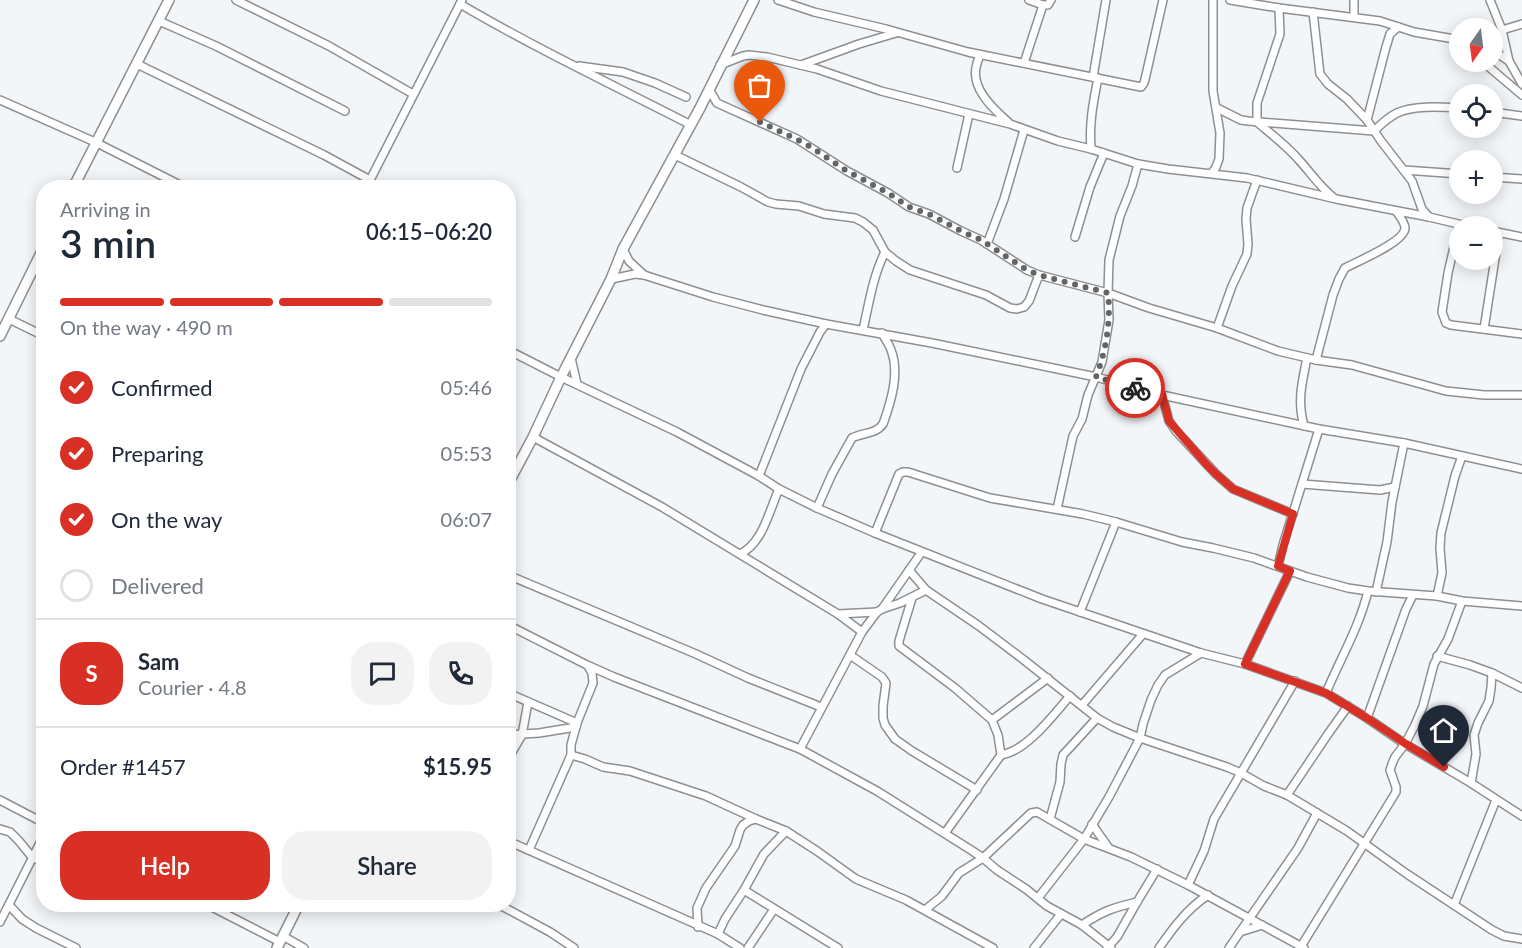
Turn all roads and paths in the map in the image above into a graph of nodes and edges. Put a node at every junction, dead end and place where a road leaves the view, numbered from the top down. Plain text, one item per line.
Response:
1 (170, 0) edge
2 (236, 0) edge
3 (754, 0) edge
4 (778, 0) edge
5 (1029, 0) edge
6 (1051, 0) edge
7 (1106, 0) edge
8 (1162, 0) edge
9 (1213, 0) edge
10 (1230, 0) edge
11 (1353, 0) edge
12 (1490, 0) edge
13 (461, 2) edge
14 (1043, 5) junction
15 (1280, 8) junction
16 (1313, 12) junction
17 (1354, 18) junction
18 (1497, 18) edge
19 (159, 21) junction
20 (1522, 24) edge
21 (1398, 27) junction
22 (1503, 30) edge
23 (898, 32) junction
24 (1503, 35) edge
25 (1449, 38) edge
26 (731, 44) junction
27 (980, 54) junction
28 (743, 56) junction
29 (1503, 58) edge
30 (1509, 62) junction
31 (1024, 63) junction
32 (137, 64) junction
33 (573, 65) junction
34 (720, 65) junction
35 (801, 65) junction
36 (1495, 72) edge
37 (1095, 78) junction
38 (1521, 79) edge
39 (709, 89) junction
40 (413, 94) junction
41 (1522, 95) edge
42 (686, 97) dead end
43 (0, 100) edge
44 (717, 103) junction
45 (1449, 107) edge
46 (700, 108) junction
47 (1217, 108) junction
48 (345, 111) dead end
49 (1503, 113) edge
50 (969, 114) junction
51 (1522, 116) edge
52 (1367, 120) junction
53 (1257, 122) junction
54 (1010, 124) junction
55 (691, 125) junction
56 (1024, 130) junction
57 (1374, 130) junction
58 (95, 142) junction
59 (1091, 149) junction
60 (1104, 153) junction
61 (675, 155) junction
62 (1138, 164) junction
63 (957, 168) dead end
64 (1404, 170) junction
65 (1212, 173) junction
66 (1449, 173) edge
67 (1503, 178) edge
68 (1522, 179) edge
69 (77, 180) edge
70 (170, 180) edge
71 (370, 180) joint
72 (1257, 180) junction
73 (1336, 199) junction
74 (1396, 211) junction
75 (1429, 217) junction
76 (1449, 222) edge
77 (1503, 233) edge
78 (1075, 237) dead end
79 (1522, 237) edge
80 (987, 244) junction
81 (623, 249) junction
82 (885, 252) junction
83 (36, 263) edge
84 (1449, 270) edge
85 (1491, 270) edge
86 (644, 275) junction
87 (1039, 275) junction
88 (611, 279) junction
89 (1108, 293) junction
90 (9, 319) junction
91 (826, 324) junction
92 (1217, 328) junction
93 (1484, 329) junction
94 (863, 330) junction
95 (36, 332) edge
96 (882, 333) junction
97 (1522, 334) edge
98 (0, 336) edge
99 (516, 354) edge
100 (571, 358) junction
101 (1307, 358) junction
102 (1316, 360) junction
103 (561, 377) junction
104 (1096, 377) junction
105 (577, 384) junction
106 (1162, 394) junction
107 (1522, 395) edge
108 (1304, 426) junction
109 (1319, 429) junction
110 (533, 437) junction
111 (1404, 444) junction
112 (1462, 456) junction
113 (516, 469) edge
114 (1522, 469) edge
115 (759, 476) junction
116 (1302, 484) junction
117 (1395, 488) junction
118 (778, 489) junction
119 (817, 508) junction
120 (1057, 509) junction
121 (1293, 514) junction
122 (1116, 522) junction
123 (875, 533) junction
124 (921, 553) junction
125 (740, 554) junction
126 (1278, 566) junction
127 (909, 570) junction
128 (1290, 571) junction
129 (516, 578) edge
130 (926, 590) junction
131 (1368, 591) junction
132 (1376, 592) junction
133 (1413, 594) junction
134 (1437, 596) junction
135 (912, 598) junction
136 (1462, 601) junction
137 (1522, 606) edge
138 (879, 611) junction
139 (1080, 612) junction
140 (838, 614) junction
141 (516, 629) edge
142 (862, 632) junction
143 (1143, 634) junction
144 (1201, 653) junction
145 (849, 655) junction
146 (1437, 656) junction
147 (1245, 664) junction
148 (587, 665) junction
149 (1492, 673) junction
150 (1048, 678) junction
151 (1295, 681) junction
152 (1522, 688) edge
153 (1326, 693) junction
154 (1071, 696) junction
155 (516, 697) edge
156 (528, 702) junction
157 (1082, 705) junction
158 (1348, 706) junction
159 (821, 707) junction
160 (1097, 718) junction
161 (1367, 718) junction
162 (992, 720) junction
163 (577, 725) junction
164 (516, 735) edge
165 (522, 735) junction
166 (1140, 738) junction
167 (1406, 744) junction
168 (516, 745) edge
169 (800, 749) junction
170 (571, 755) junction
171 (1000, 755) junction
172 (1240, 773) junction
173 (1471, 783) junction
174 (977, 790) junction
175 (1287, 795) junction
176 (0, 800) edge
177 (1496, 800) junction
178 (1317, 813) junction
179 (1522, 816) edge
180 (36, 819) edge
181 (756, 819) junction
182 (1050, 819) junction
183 (1092, 824) junction
184 (0, 829) edge
185 (786, 831) junction
186 (945, 834) junction
187 (1084, 839) junction
188 (516, 844) edge
189 (1365, 844) junction
190 (1108, 848) junction
191 (36, 850) edge
192 (529, 850) junction
193 (32, 857) junction
194 (983, 858) junction
195 (36, 859) edge
196 (1157, 869) junction
197 (1188, 885) junction
198 (744, 890) junction
199 (1208, 895) junction
200 (1038, 898) junction
201 (1137, 902) junction
202 (9, 905) junction
203 (1454, 905) junction
204 (774, 909) junction
205 (925, 910) junction
206 (222, 912) edge
207 (294, 912) edge
208 (513, 912) edge
209 (1061, 914) junction
210 (1249, 918) junction
211 (0, 922) edge
212 (1082, 925) junction
213 (1262, 925) junction
214 (698, 927) junction
215 (1240, 932) junction
216 (718, 934) junction
217 (1522, 939) edge
218 (280, 942) edge
219 (1301, 947) edge
220 (76, 948) edge
221 (304, 948) edge
222 (574, 948) edge
223 (740, 948) edge
224 (748, 948) edge
225 (838, 948) edge
226 (993, 948) edge
227 (1034, 948) edge
228 (1109, 948) edge
229 (1159, 948) edge
230 (1229, 948) edge

1 - 19 street
2 - 40 street
3 - 26 street
4 - 23 street
5 - 14 street
6 - 14 street
7 - 37 street
8 - 37 street
9 - 47 street
10 - 15 street
11 - 17 street
12 - 18 street
13 - 33 street
13 - 40 street
14 - 31 street
15 - 16 street
15 - 53 street
16 - 17 street
16 - 52 street
17 - 21 street
19 - 32 street
19 - 48 street
20 - 22 street
21 - 25 street
21 - 52 street
23 - 27 street
23 - 35 street
24 - 30 street
26 - 28 street
26 - 34 street
27 - 31 street
27 - 54 street
28 - 34 street
28 - 35 street
29 - 30 street
30 - 38 street
31 - 37 street
32 - 58 street
32 - 71 street
33 - 42 street
33 - 55 street
34 - 39 street
35 - 50 street
36 - 41 street
37 - 59 street
39 - 44 street
39 - 46 street
40 - 71 street
43 - 58 street
44 - 46 street
44 - 80 street
45 - 57 street
46 - 55 street
47 - 53 street
47 - 65 street
49 - 51 street
50 - 54 street
50 - 63 street
52 - 57 street
53 - 57 street
53 - 73 street
54 - 56 street
55 - 61 street
56 - 59 street
56 - 80 street
57 - 64 street
58 - 69 street
58 - 70 street
59 - 60 street
60 - 62 street
60 - 78 street
61 - 81 street
61 - 82 street
62 - 65 street
62 - 89 street
64 - 66 street
64 - 75 street
65 - 72 street
67 - 68 street
72 - 73 street
72 - 92 street
73 - 74 street
74 - 75 street
74 - 102 street
75 - 76 street
77 - 79 street
80 - 87 street
81 - 86 street
81 - 88 street
82 - 87 street
82 - 94 street
83 - 90 street
84 - 93 street
85 - 93 street
86 - 88 street
86 - 91 street
87 - 89 street
88 - 100 street
89 - 92 street
89 - 104 street
90 - 95 street
90 - 98 street
91 - 94 street
91 - 115 street
92 - 101 street
93 - 97 street
94 - 96 street
96 - 104 street
96 - 119 street
99 - 103 street
100 - 103 street
100 - 105 street
101 - 102 street
101 - 108 street
102 - 107 street
103 - 105 street
103 - 110 street
104 - 106 street
104 - 120 street
105 - 115 street
106 - 108 street
106 - 121 street
108 - 109 street
109 - 111 street
109 - 116 street
110 - 113 street
110 - 125 street
111 - 112 street
111 - 117 street
112 - 114 street
112 - 134 street
115 - 118 street
116 - 117 street
116 - 121 street
117 - 132 street
118 - 119 street
118 - 125 street
119 - 123 street
120 - 122 street
120 - 123 street
121 - 126 street
122 - 126 street
122 - 139 street
123 - 124 street
124 - 127 street
124 - 139 street
125 - 140 street
126 - 128 street
127 - 130 street
127 - 138 street
128 - 131 street
128 - 147 street
129 - 159 street
130 - 135 street
130 - 150 street
131 - 132 street
131 - 153 street
132 - 133 street
133 - 134 street
133 - 161 street
134 - 136 street
135 - 138 street
135 - 162 street
136 - 137 street
136 - 146 street
138 - 140 street
138 - 142 street
139 - 143 street
140 - 142 street
141 - 148 street
142 - 145 street
143 - 144 street
143 - 157 street
144 - 147 street
144 - 166 street
145 - 159 street
145 - 174 street
146 - 149 street
146 - 167 street
147 - 151 street
148 - 163 street
148 - 169 street
149 - 152 street
149 - 173 street
150 - 154 street
150 - 162 street
151 - 153 street
151 - 172 street
153 - 158 street
154 - 157 street
154 - 171 street
155 - 156 street
156 - 163 street
156 - 165 street
157 - 160 street
158 - 161 street
158 - 175 street
159 - 169 street
160 - 166 street
160 - 182 street
161 - 167 street
162 - 171 street
163 - 165 street
163 - 170 street
164 - 165 street
165 - 168 street
166 - 172 street
166 - 183 street
167 - 173 street
167 - 189 street
169 - 186 street
170 - 181 street
170 - 192 street
171 - 174 street
172 - 175 street
172 - 197 street
173 - 177 street
174 - 186 street
175 - 178 street
176 - 180 street
177 - 179 street
177 - 203 street
178 - 189 street
178 - 210 street
181 - 185 street
181 - 214 street
182 - 187 street
182 - 194 street
183 - 187 street
183 - 190 street
184 - 193 street
185 - 198 street
185 - 205 street
186 - 194 street
187 - 190 street
187 - 200 street
188 - 192 street
189 - 203 street
189 - 219 street
190 - 196 street
191 - 193 street
192 - 214 street
193 - 195 street
193 - 202 street
194 - 200 street
194 - 205 street
196 - 197 street
196 - 201 street
197 - 199 street
198 - 204 street
198 - 216 street
199 - 210 street
199 - 229 street
200 - 209 street
201 - 212 street
201 - 228 street
202 - 211 street
202 - 220 street
203 - 217 street
204 - 224 street
204 - 225 street
205 - 226 street
206 - 218 street
207 - 218 street
208 - 222 street
209 - 212 street
209 - 227 street
210 - 213 street
210 - 215 street
212 - 228 street
213 - 215 street
213 - 219 street
214 - 216 street
215 - 230 street
216 - 223 street
218 - 221 street

